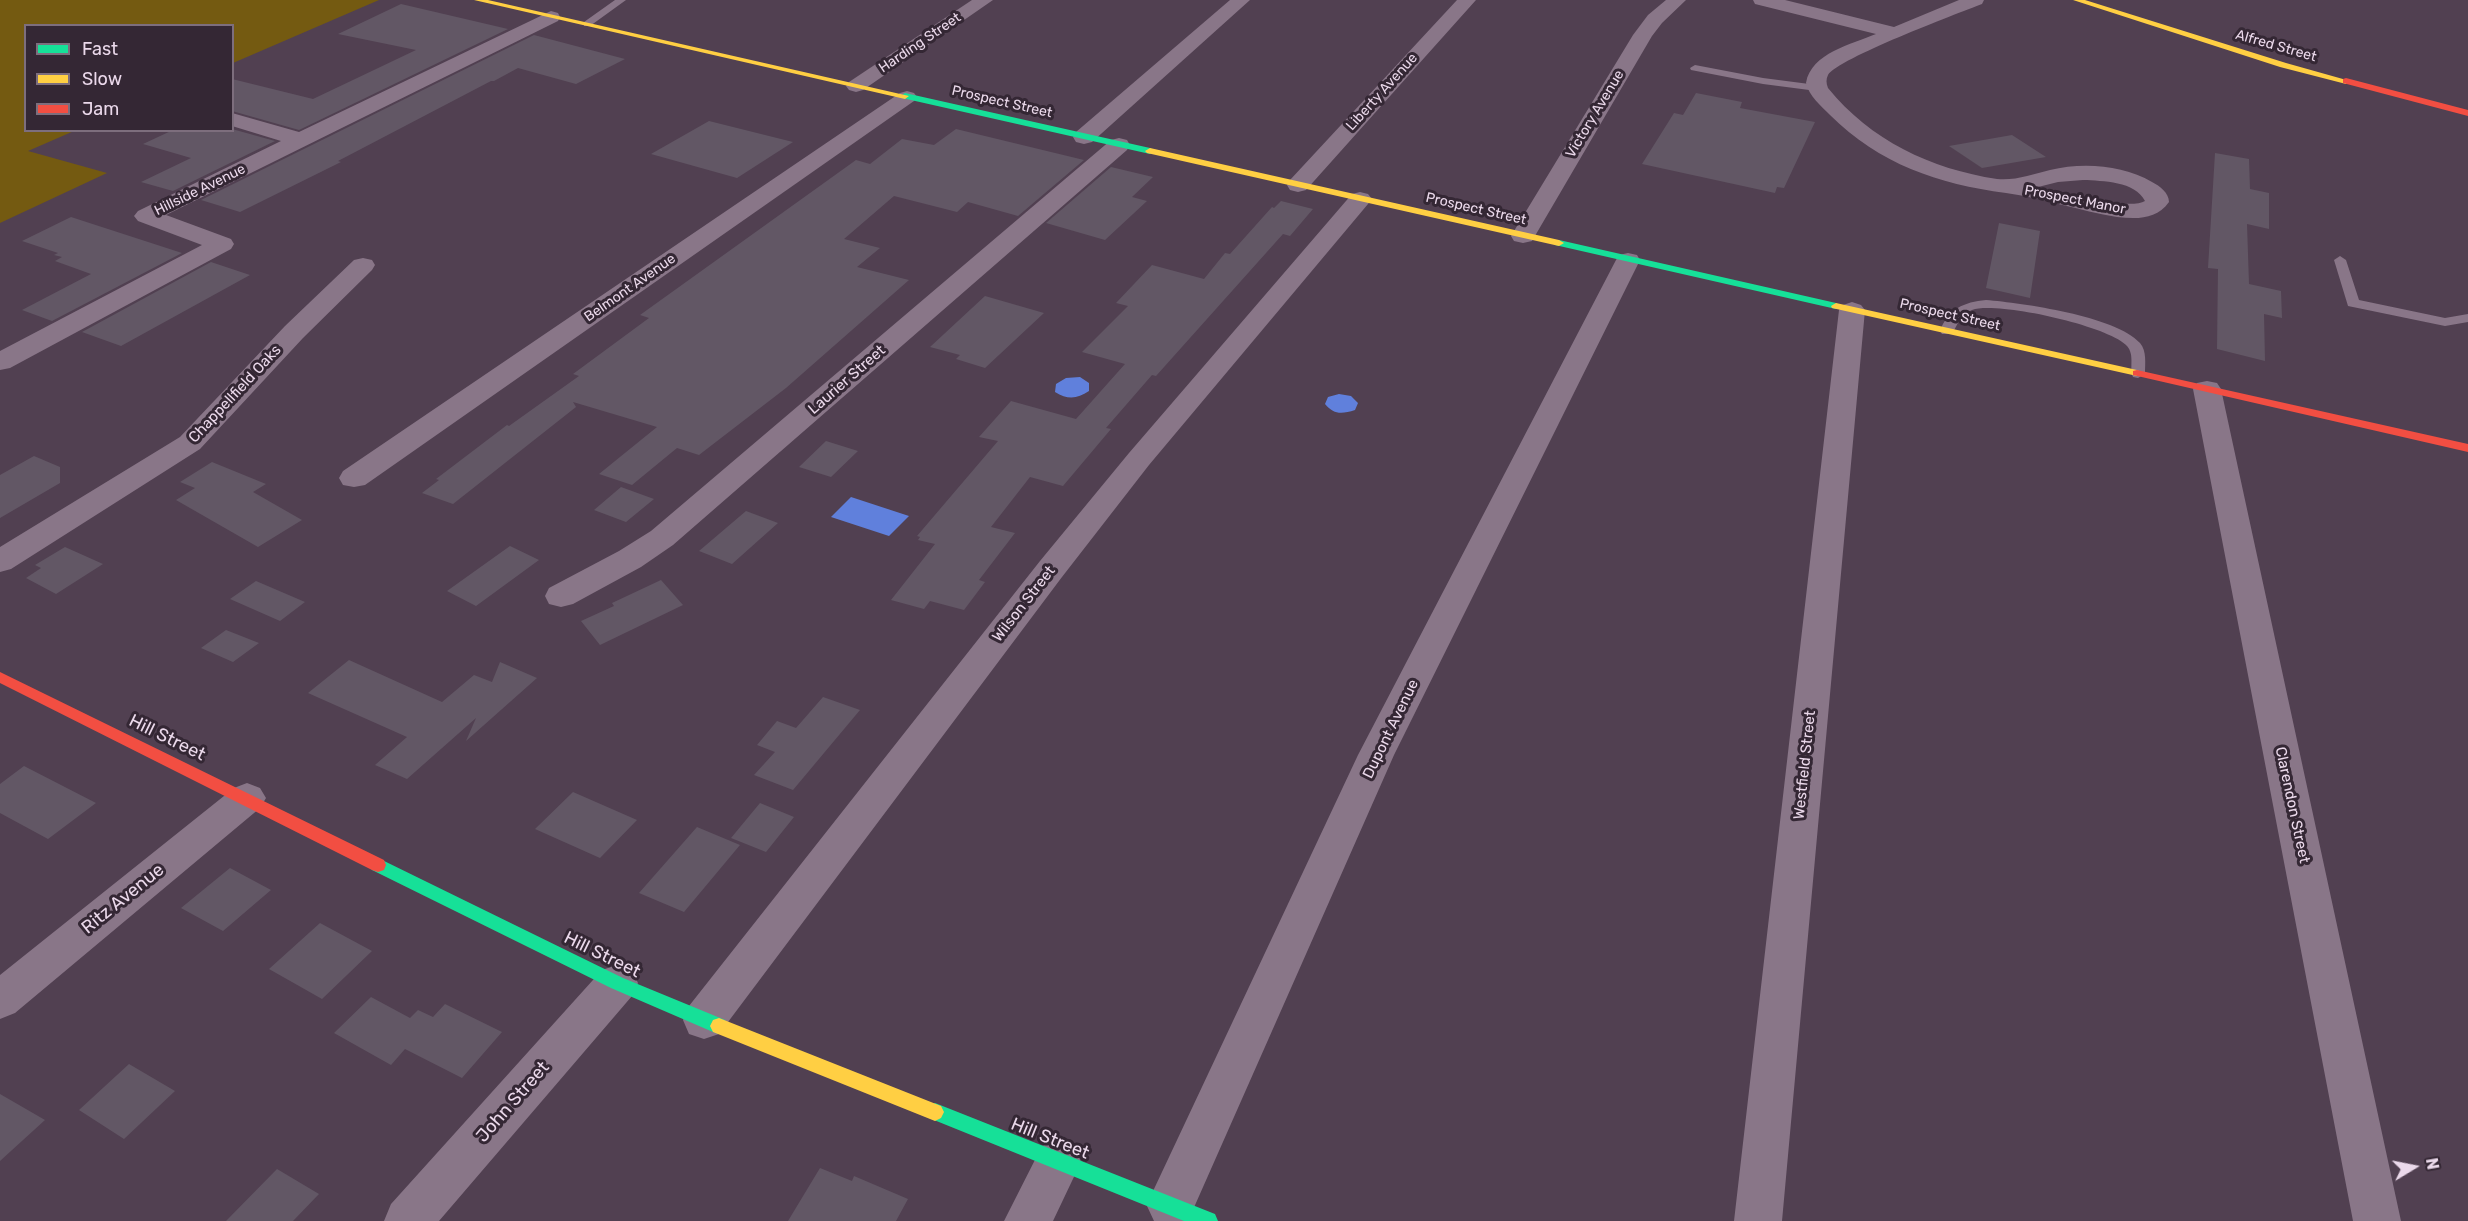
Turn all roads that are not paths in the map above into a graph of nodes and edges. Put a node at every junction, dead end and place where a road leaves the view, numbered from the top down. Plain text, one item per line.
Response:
1 (478, 0) edge
2 (621, 0) edge
3 (984, 0) edge
4 (1241, 0) edge
5 (1467, 0) edge
6 (1677, 0) edge
7 (1762, 0) edge
8 (1975, 0) edge
9 (2077, 0) edge
10 (551, 16) junction
11 (587, 24) junction
12 (1896, 33) junction
13 (1695, 68) dead end
14 (856, 86) junction
15 (1816, 88) junction
16 (907, 97) junction
17 (2468, 113) edge
18 (234, 121) edge
19 (1084, 137) junction
20 (301, 140) junction
21 (1119, 145) junction
22 (1298, 185) junction
23 (2005, 186) junction
24 (1360, 199) junction
25 (1523, 236) junction
26 (1628, 260) junction
27 (2340, 260) dead end
28 (363, 265) dead end
29 (1852, 310) junction
30 (2468, 318) edge
31 (1947, 331) junction
32 (0, 363) edge
33 (2138, 374) junction
34 (2207, 389) junction
35 (2468, 447) edge
36 (354, 478) dead end
37 (0, 561) edge
38 (561, 596) dead end
39 (3, 681) edge
40 (247, 798) junction
41 (617, 983) junction
42 (0, 1000) edge
43 (704, 1020) junction
44 (1058, 1162) junction
45 (1171, 1206) junction
46 (408, 1221) edge
47 (1029, 1221) edge
48 (1208, 1221) edge
49 (1758, 1221) edge
50 (2377, 1221) edge

1 - 10 street, Prospect Street
2 - 11 lane
3 - 14 street, Harding Street
4 - 19 street
5 - 22 street, Liberty Avenue
6 - 25 street, Victory Avenue
7 - 12 street
8 - 12 street
9 - 17 street, Alfred Street
10 - 11 street, Prospect Street
10 - 20 street, Hillside Avenue
11 - 14 street, Prospect Street
12 - 15 street
13 - 15 lane
14 - 16 street, Prospect Street
15 - 23 street, Prospect Manor
16 - 19 street, Prospect Street
16 - 36 street, Belmont Avenue
18 - 20 street
19 - 21 street, Prospect Street
20 - 32 street, Hillside Avenue
21 - 22 street, Prospect Street
21 - 38 street, Laurier Street
22 - 24 street, Prospect Street
23 - 23 street, Prospect Manor
24 - 25 street, Prospect Street
24 - 43 street, Wilson Street
25 - 26 street, Prospect Street
26 - 29 street, Prospect Street
26 - 45 street, Dupont Avenue
27 - 30 lane
28 - 37 street, Chappellfield Oaks
29 - 31 street, Prospect Street
29 - 49 street, Westfield Street
31 - 33 street, Prospect Street
31 - 33 lane
33 - 34 street, Prospect Street
34 - 35 street, Prospect Street
34 - 50 street, Clarendon Street
39 - 40 street, Hill Street
40 - 41 street, Hill Street
40 - 42 street, Ritz Avenue
41 - 43 street, Hill Street
41 - 46 street, John Street
43 - 44 street, Hill Street
44 - 45 street, Hill Street
44 - 47 street
45 - 48 street, Hill Street

